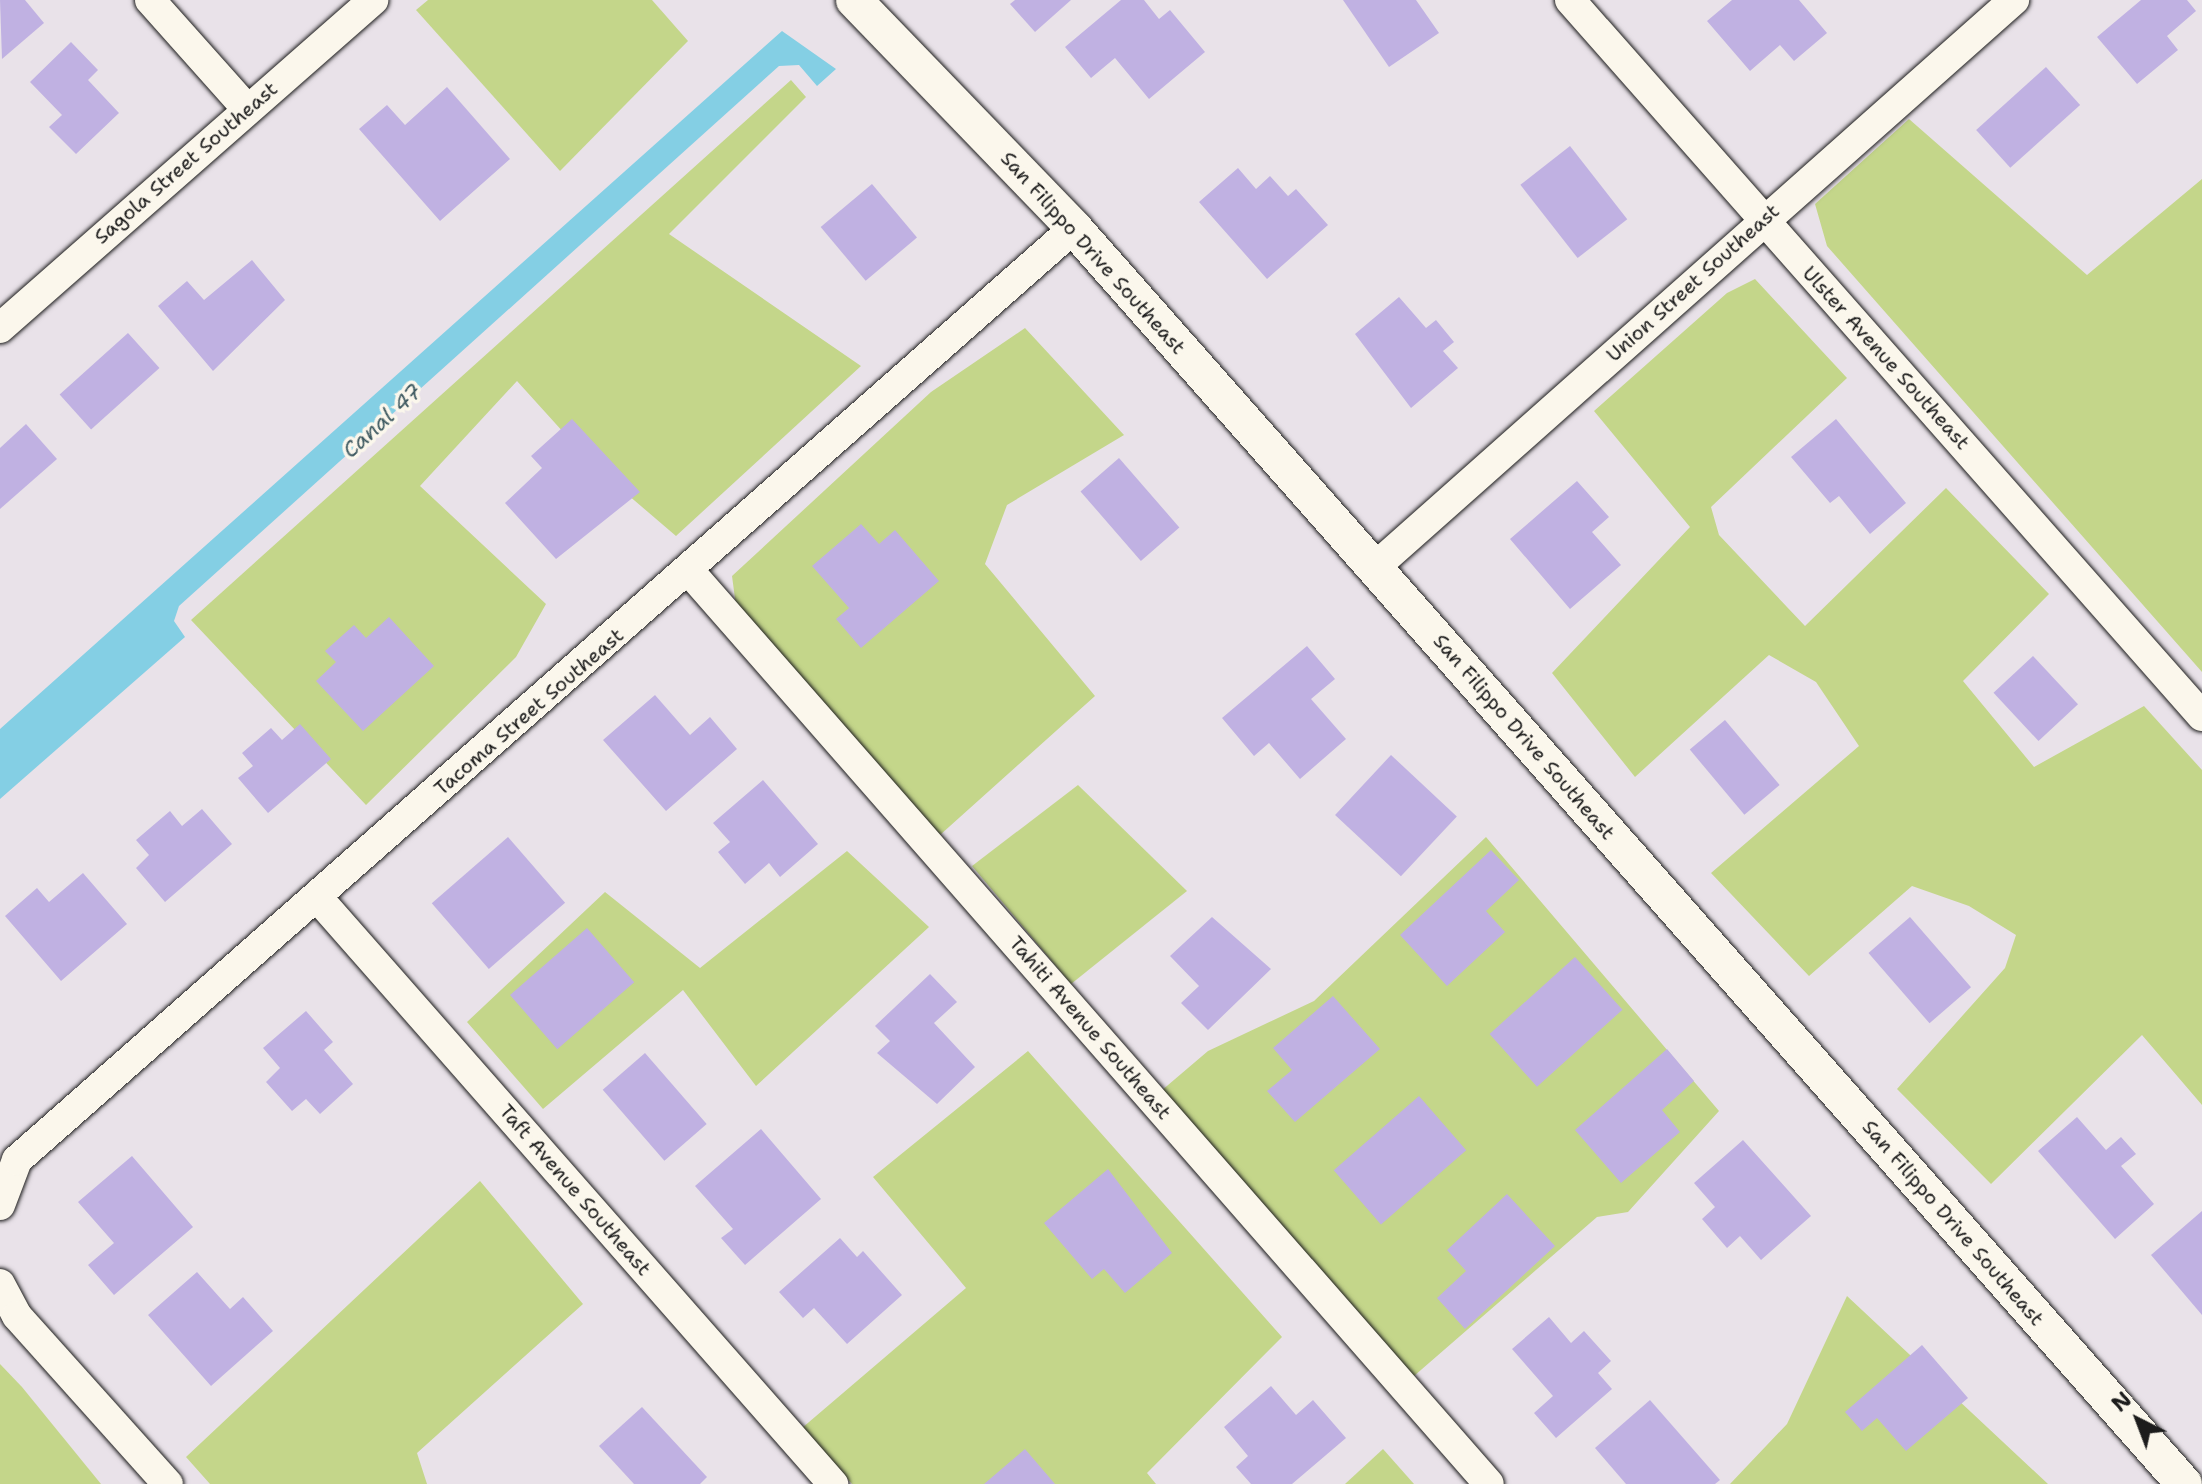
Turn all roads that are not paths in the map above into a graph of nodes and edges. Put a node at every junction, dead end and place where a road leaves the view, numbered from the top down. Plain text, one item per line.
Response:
1 (150, 0) edge
2 (374, 0) edge
3 (854, 0) edge
4 (1570, 0) edge
5 (2014, 0) edge
6 (247, 109) junction
7 (1764, 220) junction
8 (1074, 228) junction
9 (0, 328) edge
10 (1374, 568) junction
11 (690, 572) junction
12 (2202, 716) edge
13 (317, 897) junction
14 (0, 1205) edge
15 (0, 1284) edge
16 (168, 1484) edge
17 (833, 1484) edge
18 (1489, 1484) edge
19 (2184, 1484) edge

1 - 6 street
2 - 6 street, Sagola Street Southeast
3 - 8 street, San Filippo Drive Southeast
4 - 7 street, Ulster Avenue Southeast
5 - 7 street, Union Street Southeast
6 - 9 street, Sagola Street Southeast
7 - 10 street, Union Street Southeast
7 - 12 street, Ulster Avenue Southeast
8 - 10 street, San Filippo Drive Southeast
8 - 11 street, Tacoma Street Southeast
10 - 19 street, San Filippo Drive Southeast
11 - 13 street, Tacoma Street Southeast
11 - 18 street, Tahiti Avenue Southeast
13 - 14 street, Tacoma Street Southeast
13 - 17 street, Taft Avenue Southeast
15 - 16 street

